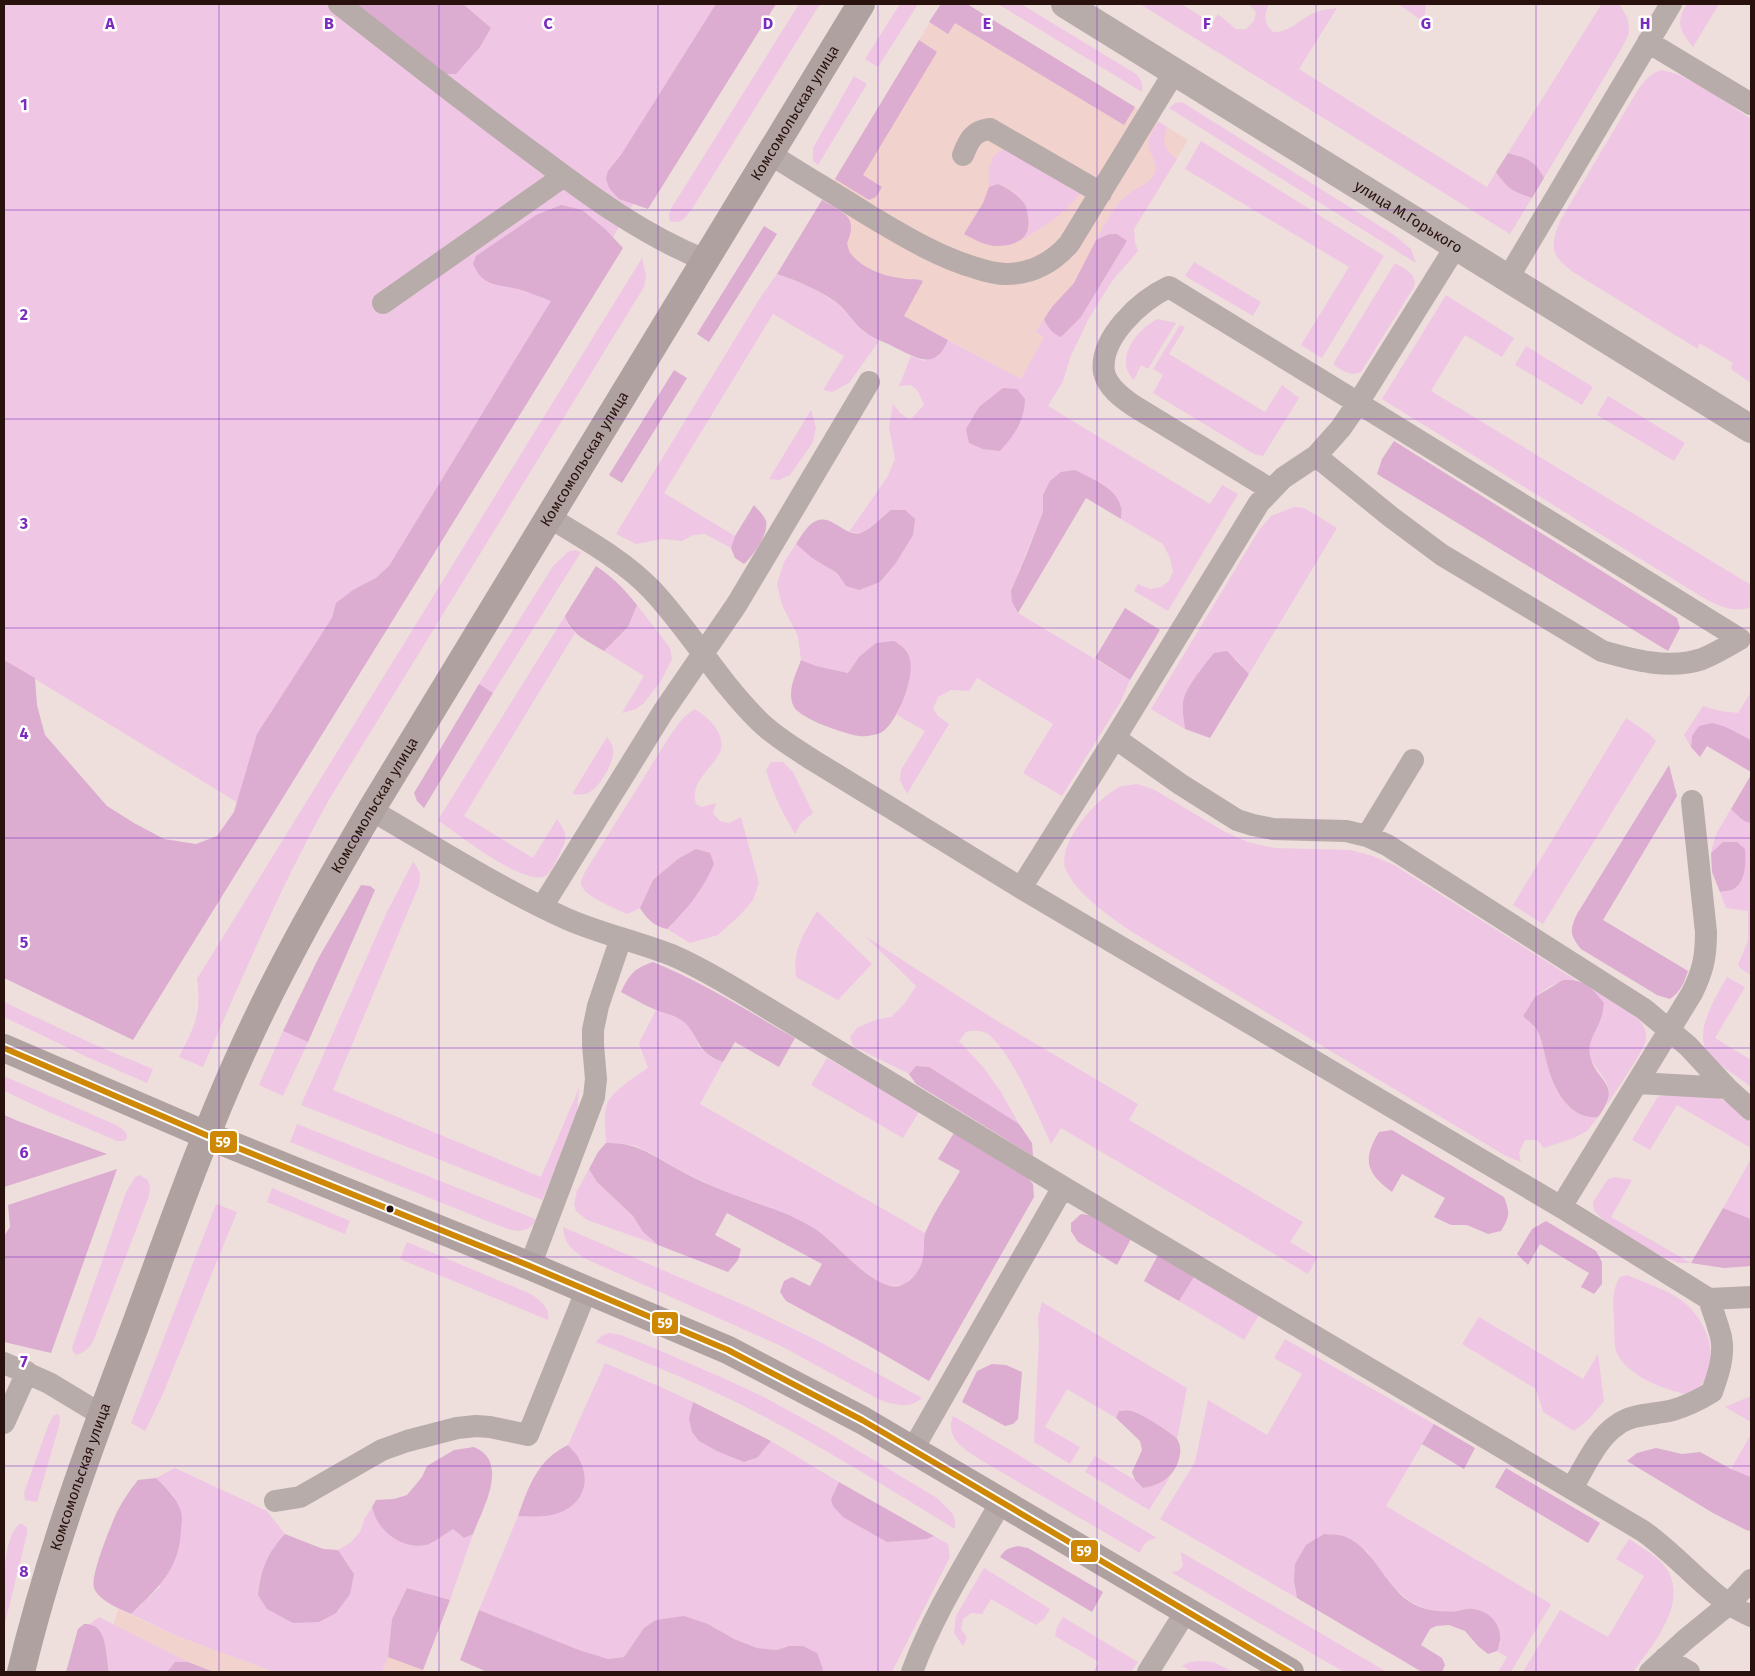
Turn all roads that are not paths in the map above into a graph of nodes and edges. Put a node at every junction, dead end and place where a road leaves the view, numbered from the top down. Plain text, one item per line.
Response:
1 (339, 4) edge
2 (861, 4) edge
3 (1065, 4) edge
4 (1665, 6) edge
5 (1648, 42) junction
6 (1175, 72) junction
7 (1751, 104) edge
8 (770, 154) junction
9 (963, 155) dead end
10 (564, 176) junction
11 (1101, 193) junction
12 (1456, 246) junction
13 (704, 260) junction
14 (1508, 278) junction
15 (382, 303) dead end
16 (869, 382) dead end
17 (1358, 403) junction
18 (1751, 428) edge
19 (1316, 456) junction
20 (1270, 490) junction
21 (549, 517) junction
22 (1748, 638) edge
23 (704, 654) junction
24 (1115, 738) junction
25 (1413, 760) dead end
26 (1692, 802) dead end
27 (372, 810) junction
28 (1367, 836) junction
29 (1021, 888) junction
30 (542, 907) junction
31 (621, 938) junction
32 (1670, 1029) junction
33 (4, 1048) edge
34 (1638, 1082) junction
35 (1727, 1088) junction
36 (1751, 1110) edge
37 (206, 1135) junction
38 (1063, 1187) junction
39 (1561, 1208) junction
40 (530, 1266) junction
41 (587, 1289) junction
42 (1751, 1297) edge
43 (1709, 1299) junction
44 (4, 1363) edge
45 (27, 1372) junction
46 (102, 1415) junction
47 (4, 1423) edge
48 (913, 1449) junction
49 (1572, 1488) junction
50 (275, 1501) dead end
51 (1001, 1502) junction
52 (1751, 1580) edge
53 (1729, 1604) junction
54 (1186, 1611) junction
55 (1751, 1616) edge
56 (1657, 1665) edge
57 (20, 1672) edge
58 (912, 1672) edge
59 (1148, 1672) edge
60 (1290, 1672) edge
61 (1689, 1672) edge

1 - 10 lane
2 - 8 street, Комсомольская улица
3 - 6 street, улица М.Горького
4 - 5 lane
5 - 7 lane
5 - 14 lane
6 - 11 lane
6 - 12 street, улица М.Горького
8 - 11 lane
8 - 13 street, Комсомольская улица
9 - 11 lane
10 - 13 lane
10 - 15 lane
12 - 14 street, улица М.Горького
12 - 17 lane
13 - 21 street, Комсомольская улица
14 - 18 street, улица М.Горького
16 - 23 lane
17 - 19 lane
17 - 20 lane
17 - 22 lane
19 - 20 lane
19 - 22 lane
20 - 24 lane
21 - 23 lane
21 - 27 street, Комсомольская улица
23 - 29 lane
23 - 30 lane
24 - 28 lane
24 - 29 lane
25 - 28 lane
26 - 32 lane
27 - 30 lane
27 - 37 street, Комсомольская улица
28 - 32 lane
29 - 39 lane
30 - 31 lane
31 - 38 lane
31 - 40 lane
32 - 34 lane
32 - 35 lane
33 - 37 street
34 - 35 lane
34 - 39 lane
35 - 36 lane
37 - 40 street
37 - 46 street, Комсомольская улица
38 - 48 lane
38 - 49 lane
39 - 43 lane
40 - 41 street
41 - 48 street
41 - 50 lane
42 - 43 lane
43 - 49 lane
44 - 45 lane
45 - 46 lane
45 - 47 lane
46 - 57 street, Комсомольская улица
48 - 51 street
49 - 53 lane
51 - 54 street
51 - 58 lane
52 - 53 lane
53 - 55 lane
53 - 56 lane
54 - 59 lane
54 - 60 street
56 - 61 lane

